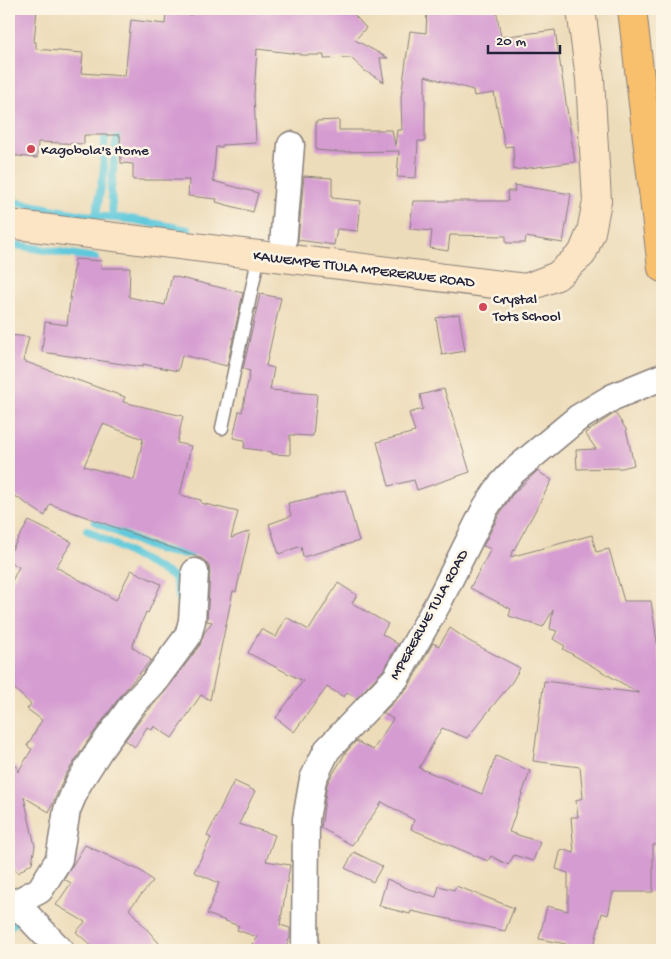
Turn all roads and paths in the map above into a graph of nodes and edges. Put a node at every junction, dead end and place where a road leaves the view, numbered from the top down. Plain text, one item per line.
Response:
1 (581, 9) edge
2 (632, 9) edge
3 (291, 144) dead end
4 (9, 224) edge
5 (271, 256) junction
6 (662, 268) edge
7 (662, 377) edge
8 (222, 428) dead end
9 (195, 572) dead end
10 (11, 906) edge
11 (60, 950) edge
12 (305, 950) edge

1 - 5 street, KAWEMPE TTULA MPERERWE ROAD
2 - 6 main road
3 - 5 street
4 - 5 street, KAWEMPE TTULA MPERERWE ROAD
5 - 8 lane
7 - 12 street, MPERERWE TULA ROAD
9 - 10 street
10 - 11 street

